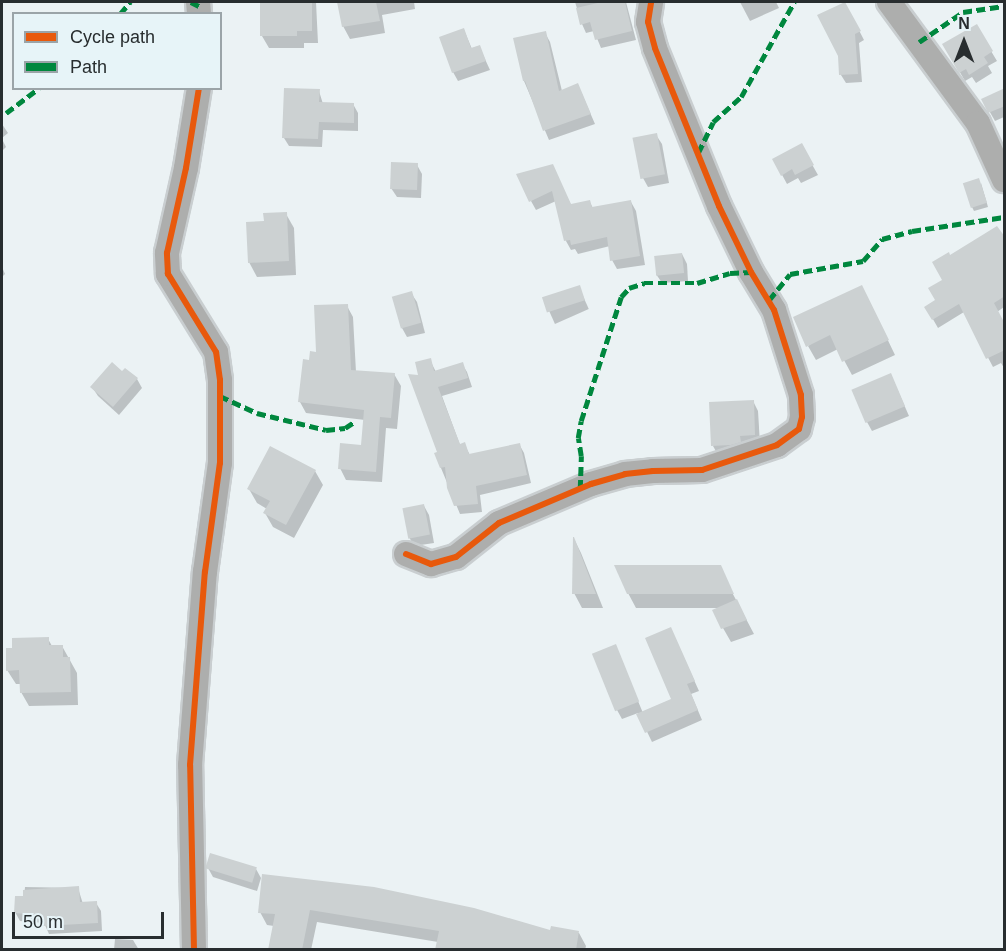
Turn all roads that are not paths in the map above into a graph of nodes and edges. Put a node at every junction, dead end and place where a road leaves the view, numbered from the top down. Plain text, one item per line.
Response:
1 (651, 2) edge
2 (888, 2) edge
3 (199, 90) edge
4 (1005, 180) edge
5 (406, 554) dead end
6 (194, 950) edge

1 - 5 street
2 - 4 street
3 - 6 street

